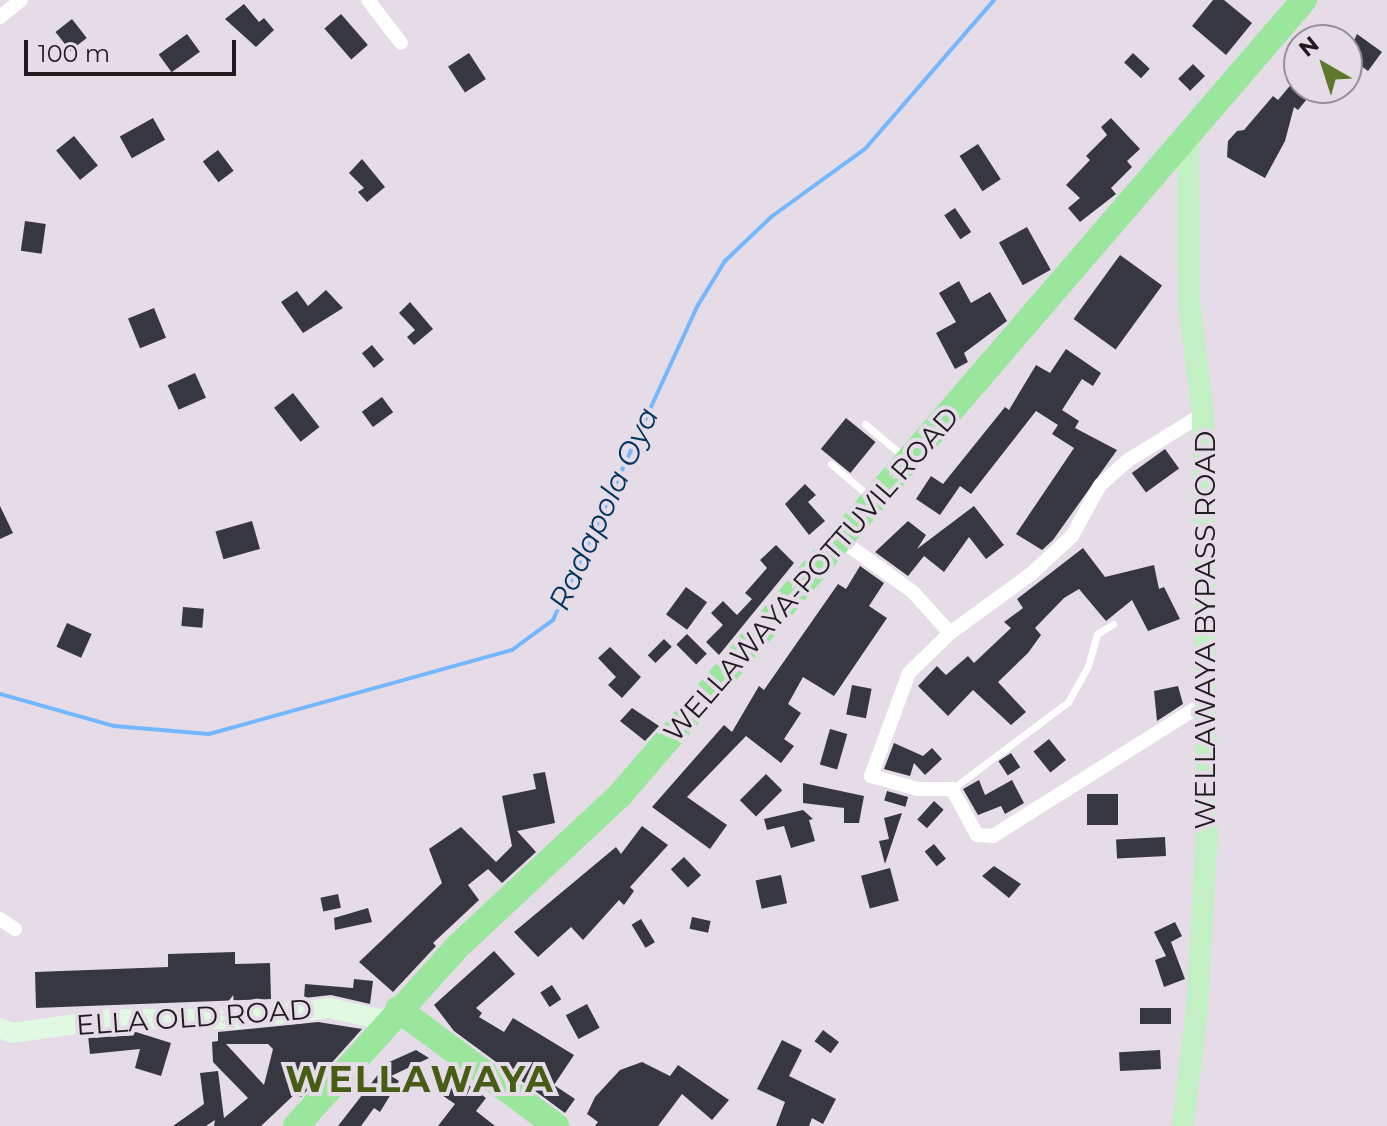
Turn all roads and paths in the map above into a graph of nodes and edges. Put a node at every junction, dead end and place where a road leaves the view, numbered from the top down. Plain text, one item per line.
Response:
1 (21, 0) edge
2 (368, 0) edge
3 (1304, 0) edge
4 (0, 17) edge
5 (401, 43) dead end
6 (1188, 134) junction
7 (1203, 414) junction
8 (865, 424) dead end
9 (908, 460) junction
10 (831, 464) dead end
11 (874, 500) junction
12 (841, 540) junction
13 (1113, 624) dead end
14 (950, 633) junction
15 (1204, 703) junction
16 (952, 789) junction
17 (0, 919) edge
18 (15, 929) dead end
19 (393, 1015) junction
20 (0, 1028) edge
21 (296, 1126) edge
22 (556, 1126) edge
23 (1183, 1126) edge

1 - 4 street
2 - 5 street
3 - 6 highway, WELLAWAYA-POTTUVIL ROAD
6 - 7 main road, WELLAWAYA BYPASS ROAD
6 - 9 highway, WELLAWAYA-POTTUVIL ROAD
7 - 14 street
7 - 15 main road, WELLAWAYA BYPASS ROAD
8 - 9 lane
9 - 11 highway, WELLAWAYA-POTTUVIL ROAD
10 - 11 lane
11 - 12 highway, WELLAWAYA-POTTUVIL ROAD
12 - 14 street
12 - 19 highway, WELLAWAYA-POTTUVIL ROAD
13 - 16 lane
14 - 16 street
15 - 16 street
15 - 23 main road, WELLAWAYA BYPASS ROAD
17 - 18 street
19 - 20 main road, ELLA OLD ROAD
19 - 21 highway, WELLAWAYA-POTTUVIL ROAD
19 - 22 highway

